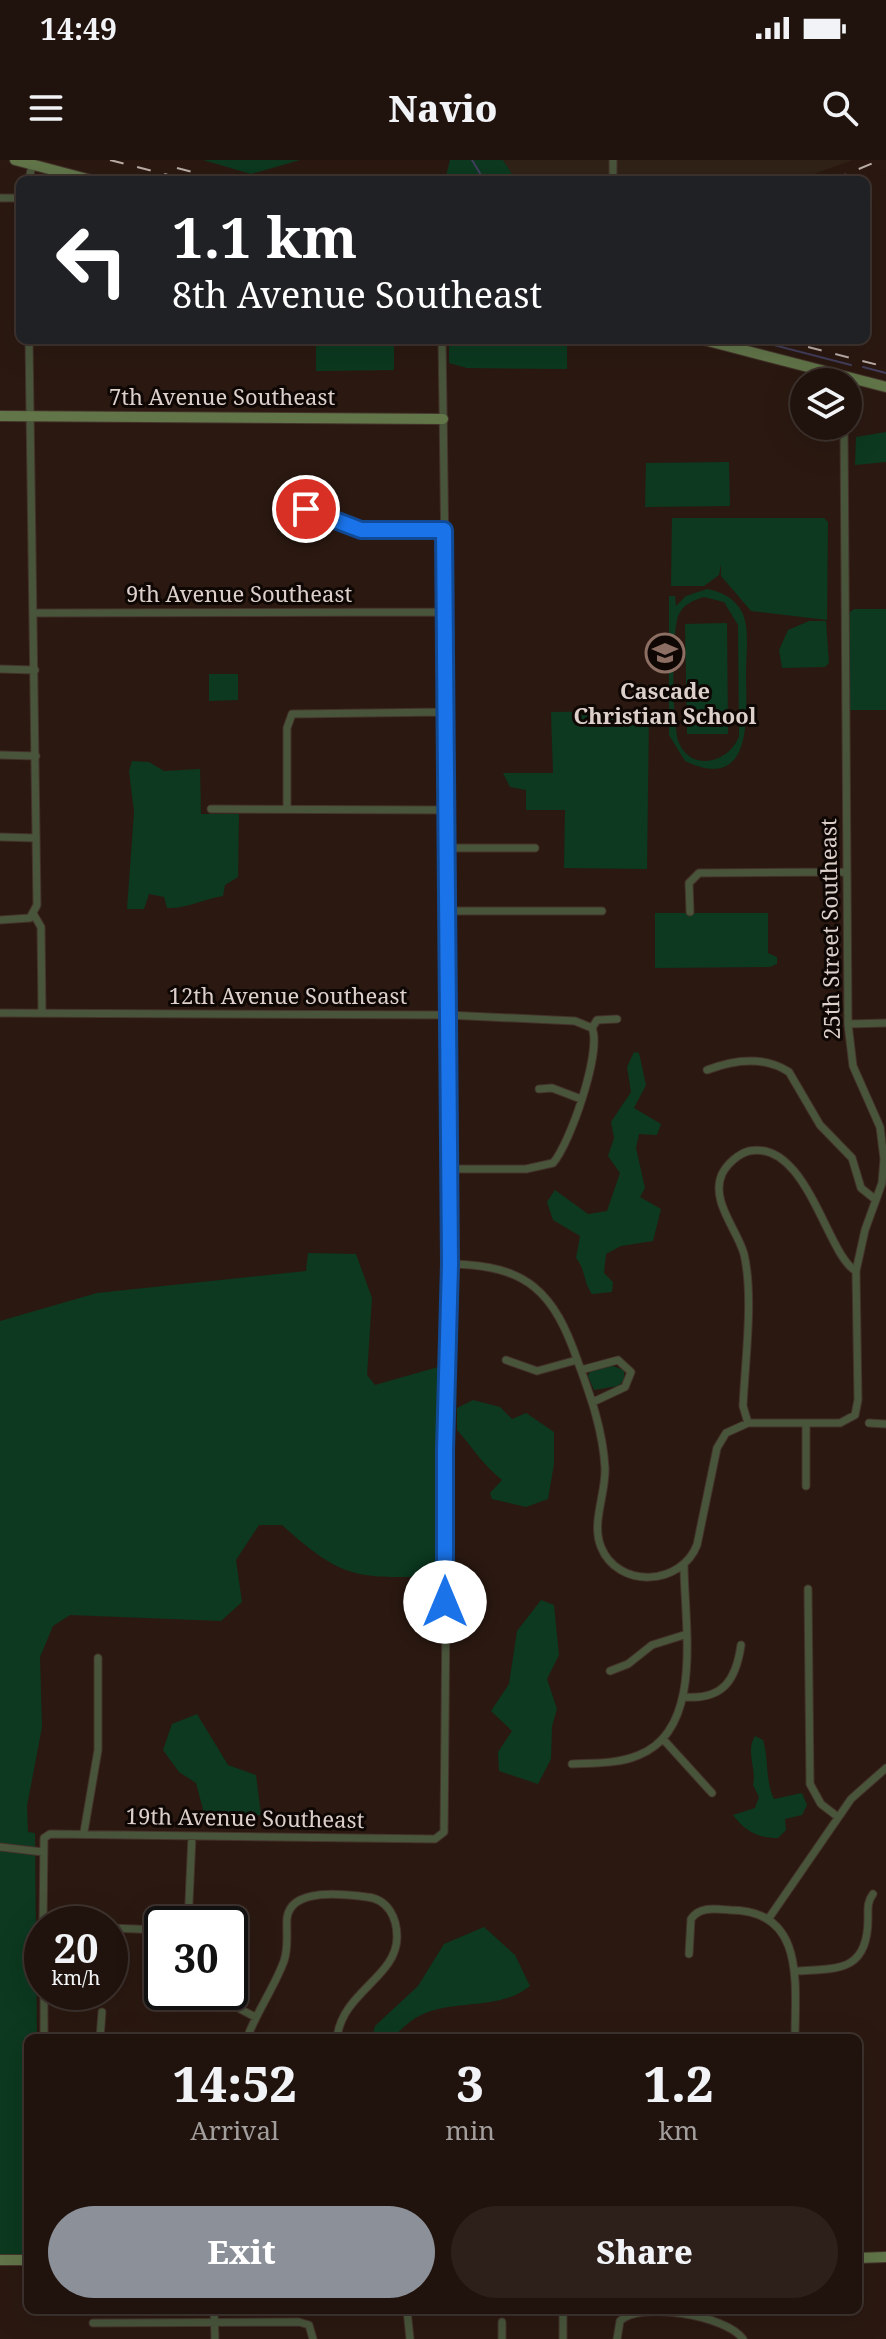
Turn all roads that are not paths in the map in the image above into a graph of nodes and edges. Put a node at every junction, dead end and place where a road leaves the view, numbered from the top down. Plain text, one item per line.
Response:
1 (15, 160) edge
2 (32, 165) junction
3 (30, 176) edge
4 (75, 176) edge
5 (29, 344) edge
6 (442, 344) edge
7 (718, 344) edge
8 (805, 368) edge
9 (862, 382) edge
10 (886, 387) edge
11 (0, 416) edge
12 (29, 416) junction
13 (443, 419) junction
14 (844, 440) edge
15 (306, 509) dead end
16 (444, 530) junction
17 (444, 612) junction
18 (34, 613) junction
19 (0, 669) edge
20 (35, 670) junction
21 (445, 712) junction
22 (0, 755) edge
23 (36, 756) junction
24 (211, 809) dead end
25 (287, 809) junction
26 (445, 810) junction
27 (0, 837) edge
28 (36, 838) junction
29 (446, 848) junction
30 (535, 848) dead end
31 (847, 872) junction
32 (446, 911) junction
33 (602, 911) dead end
34 (690, 912) dead end
35 (34, 915) junction
36 (0, 920) edge
37 (0, 1013) edge
38 (42, 1013) junction
39 (447, 1015) junction
40 (617, 1019) dead end
41 (886, 1023) edge
42 (848, 1024) junction
43 (592, 1028) junction
44 (707, 1070) dead end
45 (539, 1089) dead end
46 (581, 1099) junction
47 (447, 1169) junction
48 (876, 1200) junction
49 (450, 1264) junction
50 (856, 1271) junction
51 (543, 1280) dead end
52 (536, 1288) junction
53 (506, 1360) dead end
54 (577, 1360) junction
55 (581, 1370) junction
56 (593, 1402) junction
57 (748, 1423) junction
58 (869, 1423) dead end
59 (806, 1424) junction
60 (886, 1424) edge
61 (806, 1486) dead end
62 (684, 1565) junction
63 (808, 1589) dead end
64 (684, 1635) junction
65 (741, 1645) dead end
66 (98, 1658) dead end
67 (610, 1671) dead end
68 (685, 1697) junction
69 (663, 1739) junction
70 (572, 1764) dead end
71 (886, 1768) edge
72 (712, 1793) dead end
73 (838, 1817) junction
74 (84, 1832) junction
75 (192, 1836) junction
76 (0, 1847) edge
77 (43, 1852) junction
78 (873, 1894) dead end
79 (43, 1906) edge
80 (189, 1906) edge
81 (769, 1918) junction
82 (689, 1954) dead end
83 (795, 1971) junction
84 (44, 2010) edge
85 (242, 2010) edge
86 (102, 2012) dead end
87 (255, 2017) junction
88 (44, 2034) edge
89 (100, 2034) edge
90 (249, 2034) edge
91 (338, 2034) edge
92 (795, 2034) edge
93 (886, 2257) edge
94 (862, 2258) edge
95 (0, 2260) edge
96 (24, 2260) edge
97 (214, 2314) edge
98 (407, 2314) edge
99 (563, 2314) edge
100 (214, 2322) junction
101 (502, 2322) dead end
102 (93, 2323) dead end
103 (215, 2339) edge
104 (313, 2339) edge
105 (410, 2339) edge
106 (502, 2339) edge
107 (563, 2339) edge
108 (617, 2339) edge
109 (743, 2339) edge

1 - 2 street
2 - 3 street
2 - 4 street
5 - 12 street
6 - 13 street
7 - 8 street
9 - 10 street
11 - 12 street, 7th Avenue Southeast
12 - 13 street, 7th Avenue Southeast
12 - 18 street
13 - 16 street
14 - 31 street, 25th Street Southeast
15 - 16 street
16 - 17 street
17 - 18 street, 9th Avenue Southeast
17 - 21 street
18 - 20 street
19 - 20 street
20 - 23 street
21 - 25 street
21 - 26 street
22 - 23 street
23 - 28 street
24 - 25 street
25 - 26 street
26 - 29 street
27 - 28 street
28 - 35 street
29 - 30 street
29 - 32 street
31 - 34 street
31 - 42 street, 25th Street Southeast
32 - 33 street
32 - 39 street
35 - 36 street
35 - 38 street
37 - 38 street, 12th Avenue Southeast
38 - 39 street, 12th Avenue Southeast
39 - 43 street, 12th Avenue Southeast
39 - 47 street
40 - 43 street
41 - 42 street
42 - 48 street, 25th Street Southeast
43 - 46 street
44 - 48 street
45 - 46 street
46 - 47 street
47 - 49 street
48 - 50 street, 25th Street Southeast
49 - 52 street
49 - 75 street, 19th Avenue Southeast
50 - 57 street
50 - 59 street, 25th Street Southeast
51 - 52 street
52 - 54 street
53 - 54 street
54 - 55 street
55 - 56 street
55 - 56 street
56 - 62 street
57 - 59 street
57 - 62 street
58 - 60 street
59 - 61 street
62 - 64 street
63 - 73 street
64 - 67 street
64 - 68 street
65 - 68 street
66 - 74 street
68 - 69 street
69 - 70 street
69 - 72 street
71 - 73 street
73 - 81 street
74 - 75 street, 19th Avenue Southeast
74 - 77 street, 19th Avenue Southeast
75 - 80 street
76 - 77 street
77 - 79 street
78 - 83 street
81 - 82 street
81 - 83 street
83 - 92 street
84 - 88 street
85 - 87 street
86 - 89 street
87 - 90 street
87 - 91 street
93 - 94 street
95 - 96 street
97 - 100 street
98 - 105 street
99 - 107 street
100 - 102 street
100 - 103 street
100 - 104 street
101 - 106 street
108 - 109 street

